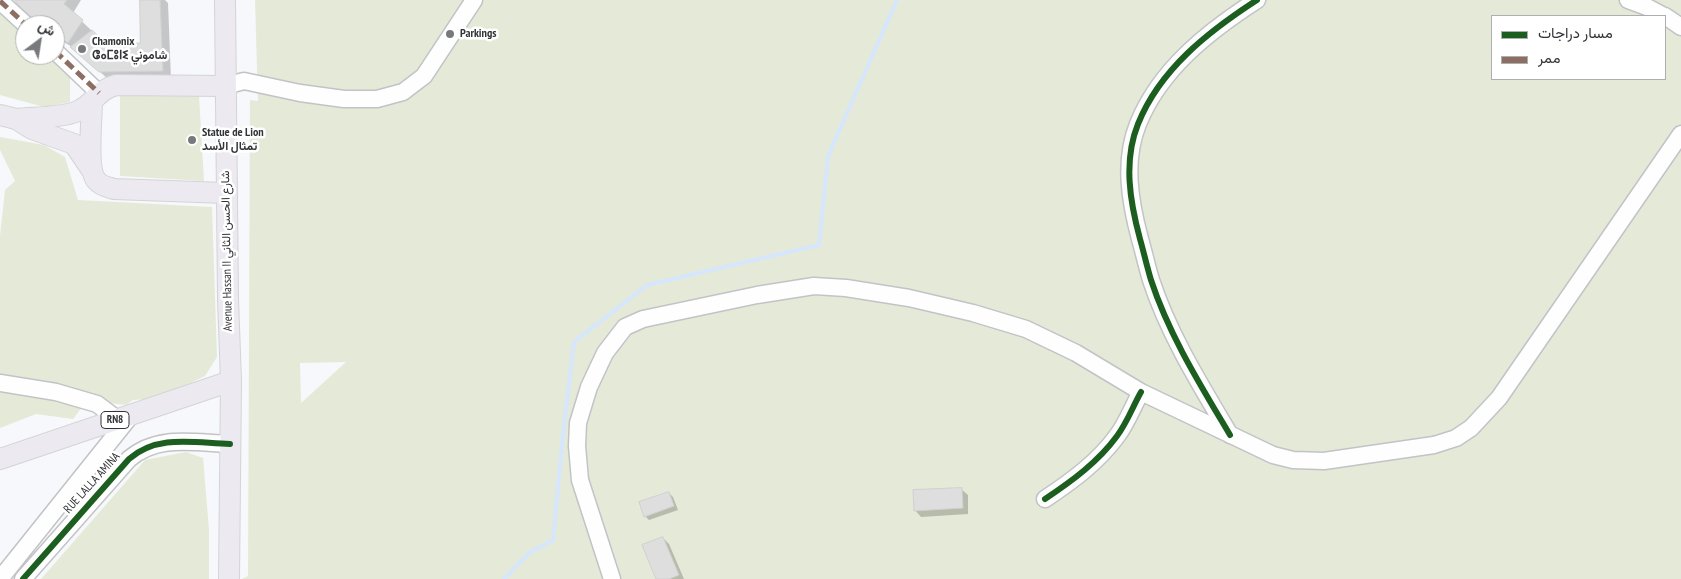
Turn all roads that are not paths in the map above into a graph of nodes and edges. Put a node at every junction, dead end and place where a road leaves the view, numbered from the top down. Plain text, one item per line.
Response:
1 (225, 0) edge
2 (474, 0) edge
3 (1257, 0) edge
4 (1628, 0) edge
5 (0, 1) edge
6 (15, 15) edge
7 (1663, 15) edge
8 (1666, 17) edge
9 (1681, 27) edge
10 (65, 62) edge
11 (225, 86) junction
12 (96, 98) junction
13 (8, 117) edge
14 (1681, 134) edge
15 (91, 169) junction
16 (226, 193) junction
17 (230, 381) junction
18 (0, 383) edge
19 (1141, 392) junction
20 (125, 417) junction
21 (1230, 435) junction
22 (230, 444) junction
23 (0, 458) edge
24 (1045, 499) dead end
25 (0, 579) edge
26 (23, 579) edge
27 (229, 579) edge
28 (612, 579) edge

1 - 11 main road, Avenue Hassan II شارع الحسن الثاني
2 - 11 street
3 - 21 street
4 - 7 street
5 - 6 street
8 - 9 street
10 - 12 street
11 - 12 main road
11 - 16 main road, Avenue Hassan II شارع الحسن الثاني
12 - 13 main road
12 - 15 main road
13 - 15 main road
14 - 21 street
15 - 16 main road
16 - 17 main road, Avenue Hassan II شارع الحسن الثاني
17 - 20 main road, RN8
17 - 22 main road, Avenue Hassan II شارع الحسن الثاني
18 - 20 street
19 - 21 street
19 - 24 street
19 - 28 street
20 - 23 main road, RN8
20 - 25 street
22 - 26 street, RUE LALLA AMINA
22 - 27 main road, Avenue Hassan II شارع الحسن الثاني

